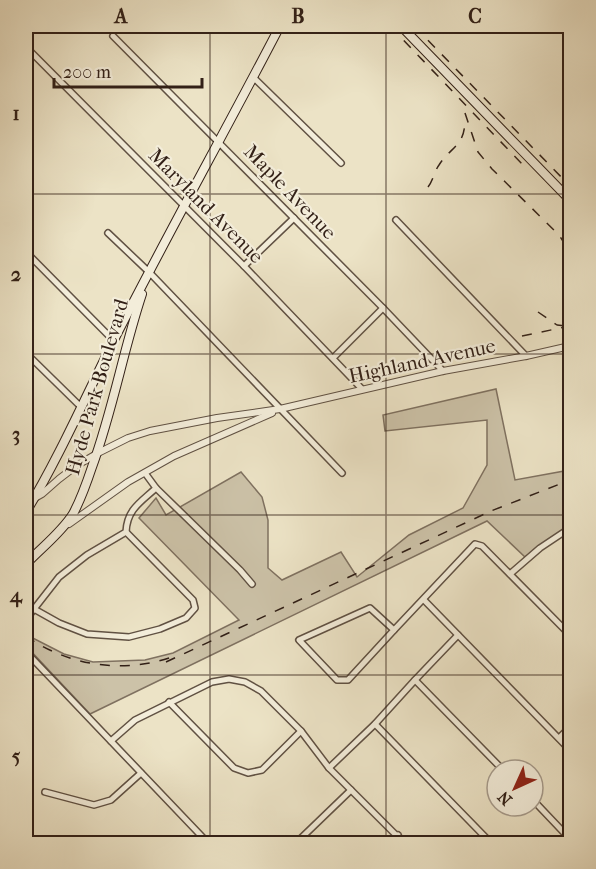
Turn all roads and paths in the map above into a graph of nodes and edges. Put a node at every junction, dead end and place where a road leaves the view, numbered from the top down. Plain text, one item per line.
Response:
1 (280, 26) edge
2 (401, 26) edge
3 (113, 36) dead end
4 (26, 46) edge
5 (254, 77) junction
6 (218, 141) junction
7 (341, 163) dead end
8 (570, 200) edge
9 (183, 205) junction
10 (294, 218) junction
11 (396, 220) dead end
12 (108, 233) dead end
13 (26, 252) edge
14 (244, 266) junction
15 (149, 272) junction
16 (383, 308) junction
17 (114, 341) junction
18 (570, 346) edge
19 (27, 354) edge
20 (526, 356) junction
21 (333, 358) junction
22 (443, 371) junction
23 (362, 389) junction
24 (81, 407) junction
25 (280, 409) junction
26 (98, 453) junction
27 (145, 473) junction
28 (342, 473) dead end
29 (156, 488) junction
30 (33, 499) junction
31 (26, 512) edge
32 (570, 528) edge
33 (59, 531) junction
34 (126, 532) junction
35 (26, 564) edge
36 (510, 574) junction
37 (252, 584) dead end
38 (424, 600) junction
39 (34, 609) junction
40 (26, 620) edge
41 (394, 630) junction
42 (458, 635) junction
43 (570, 635) edge
44 (26, 651) edge
45 (414, 680) junction
46 (170, 702) junction
47 (375, 724) junction
48 (570, 728) edge
49 (301, 731) junction
50 (559, 738) junction
51 (111, 741) junction
52 (570, 750) edge
53 (491, 758) edge
54 (329, 768) junction
55 (141, 773) junction
56 (351, 790) junction
57 (45, 792) dead end
58 (545, 812) edge
59 (398, 835) junction
60 (570, 838) edge
61 (206, 842) edge
62 (295, 843) edge
63 (389, 843) edge
64 (405, 843) edge
65 (492, 843) edge

1 - 5 main road, Hyde Park Boulevard
2 - 8 main road
3 - 6 street, Maple Avenue
4 - 9 street, Maryland Avenue
5 - 6 main road, Hyde Park Boulevard
5 - 7 street
6 - 9 main road, Hyde Park Boulevard
6 - 10 street, Maple Avenue
9 - 14 street, Maryland Avenue
9 - 15 main road, Hyde Park Boulevard
10 - 14 street
10 - 16 street, Maple Avenue
11 - 20 street
12 - 15 street
13 - 17 street
14 - 21 street, Maryland Avenue
15 - 17 main road, Hyde Park Boulevard
15 - 25 street
15 - 26 main road, Hyde Park Boulevard
16 - 21 street
16 - 22 street, Maple Avenue
17 - 24 main road, Hyde Park Boulevard
18 - 20 street, Highland Avenue
19 - 24 street
20 - 22 street, Highland Avenue
21 - 23 street, Maryland Avenue
22 - 23 street, Highland Avenue
23 - 25 street, Highland Avenue
24 - 30 main road, Hyde Park Boulevard
25 - 26 street, Highland Avenue
25 - 27 street, Highland Avenue
25 - 28 street
26 - 30 street, Highland Avenue
26 - 33 main road, Hyde Park Boulevard
27 - 29 street
27 - 33 street, Highland Avenue
29 - 34 street
29 - 37 street
30 - 31 main road, Hyde Park Boulevard
32 - 36 street
33 - 35 main road, Hyde Park Boulevard
34 - 39 street
34 - 39 street
36 - 38 street
36 - 43 street
38 - 41 street
38 - 42 street
39 - 40 street
41 - 41 street
42 - 45 street
42 - 50 street
44 - 51 street
45 - 47 street
45 - 53 street
46 - 49 street
46 - 49 street
46 - 51 street
47 - 54 street
47 - 65 street
48 - 50 street
49 - 54 street
50 - 52 street
51 - 55 street
54 - 56 street
55 - 57 street
55 - 61 street
56 - 59 street
56 - 62 street
58 - 60 street
59 - 63 street
59 - 64 street

